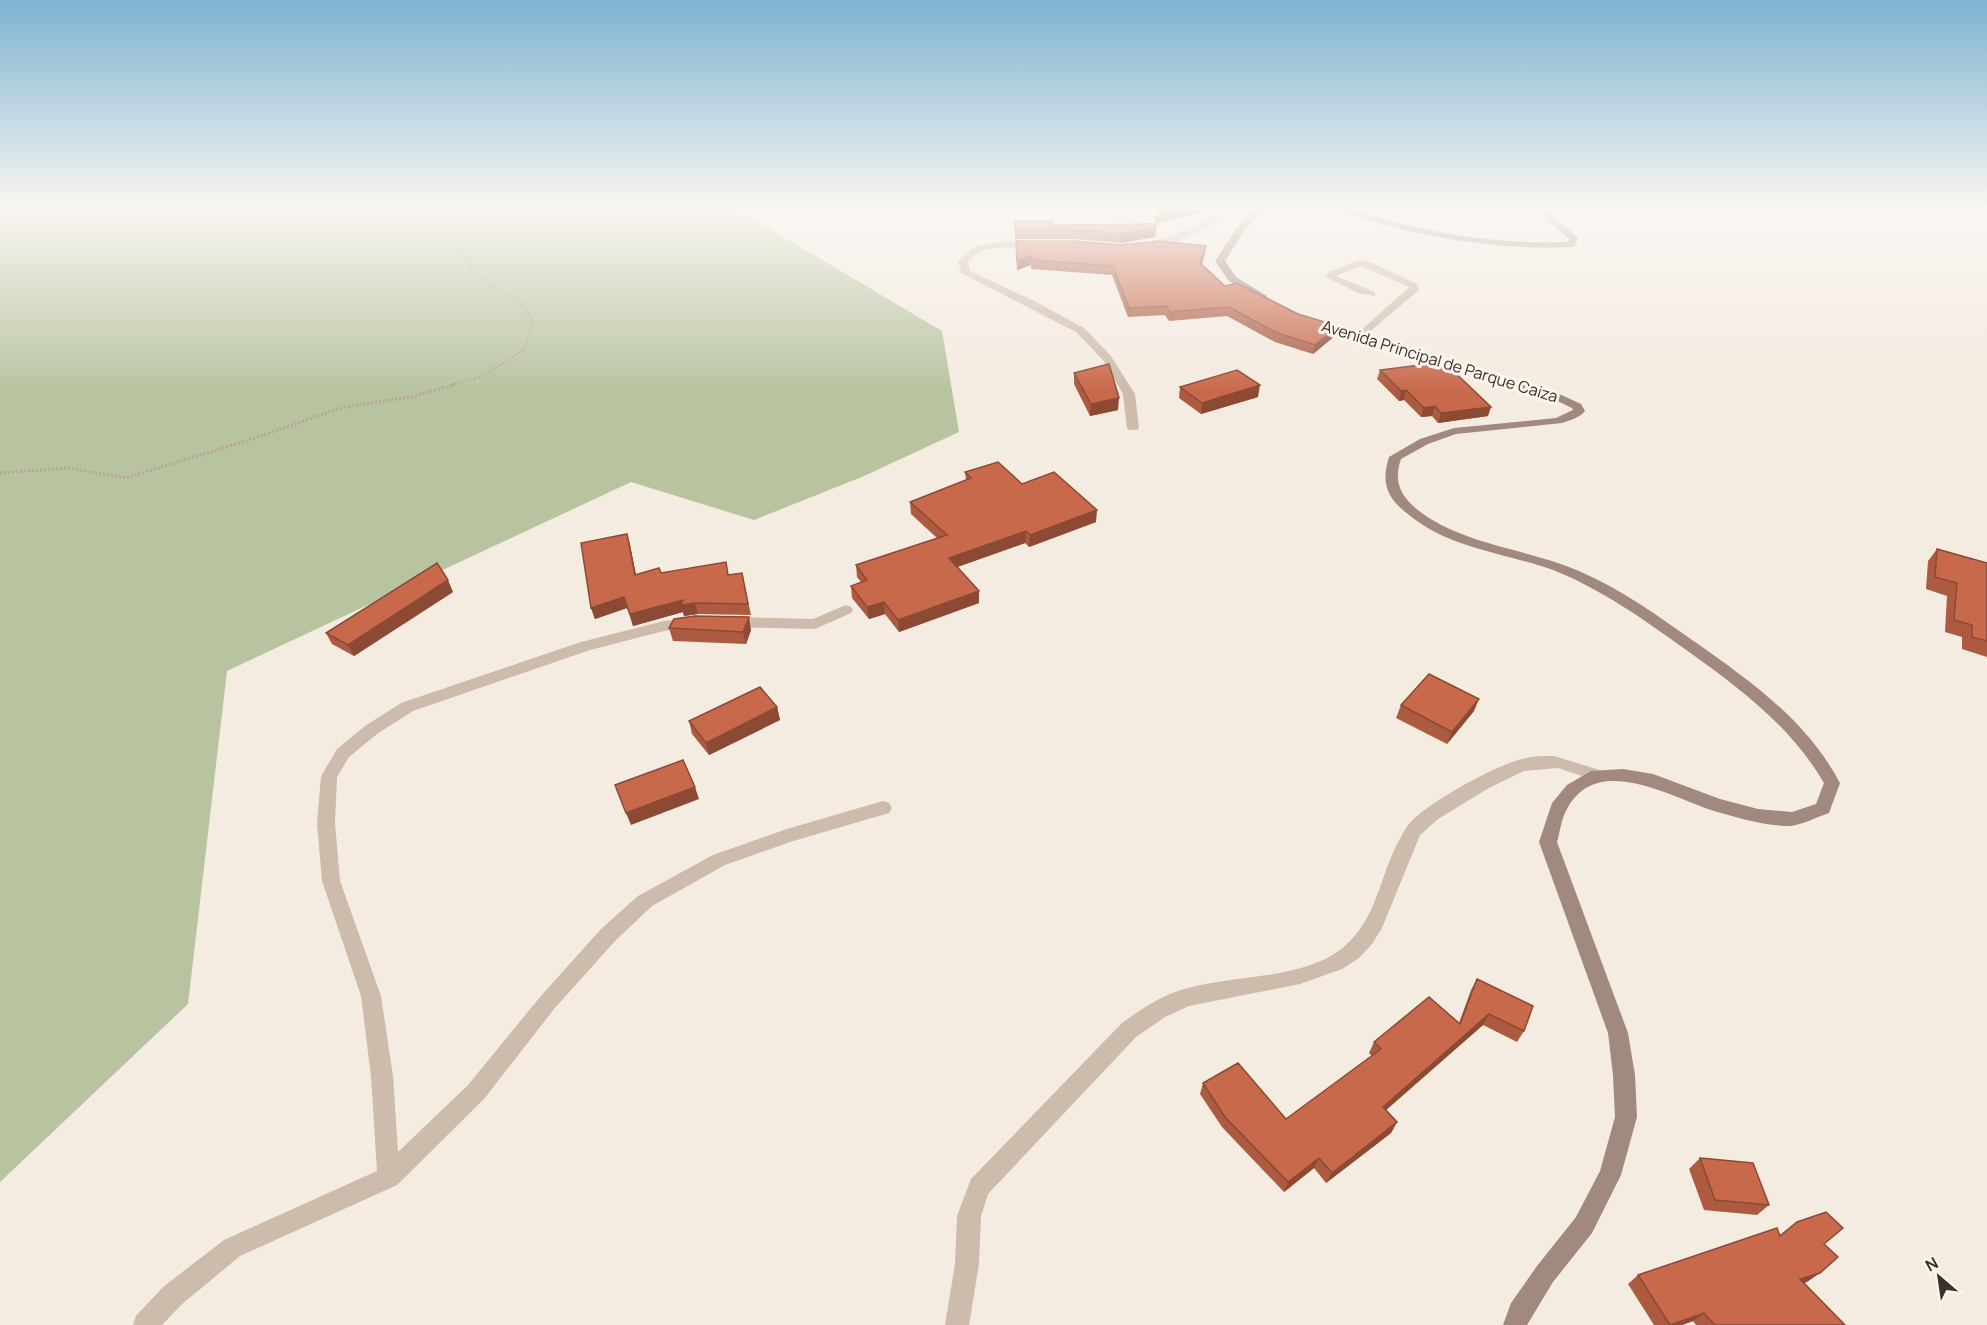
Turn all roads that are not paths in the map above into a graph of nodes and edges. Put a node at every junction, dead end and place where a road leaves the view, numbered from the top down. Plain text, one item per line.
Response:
1 (965, 269) edge
2 (1223, 269) edge
3 (1345, 269) edge
4 (1374, 269) edge
5 (1372, 294) dead end
6 (1279, 305) edge
7 (1307, 319) edge
8 (1360, 337) junction
9 (1133, 428) dead end
10 (846, 610) dead end
11 (1597, 775) junction
12 (883, 808) dead end
13 (389, 1178) junction
14 (145, 1325) edge
15 (957, 1325) edge
16 (1515, 1325) edge

1 - 9 street
2 - 6 street
3 - 5 street
4 - 8 street
7 - 8 street, Avenida Principal de Parque Caiza
8 - 11 street, Avenida Principal de Parque Caiza
10 - 13 street
11 - 15 street
11 - 16 street
12 - 13 street
13 - 14 street

